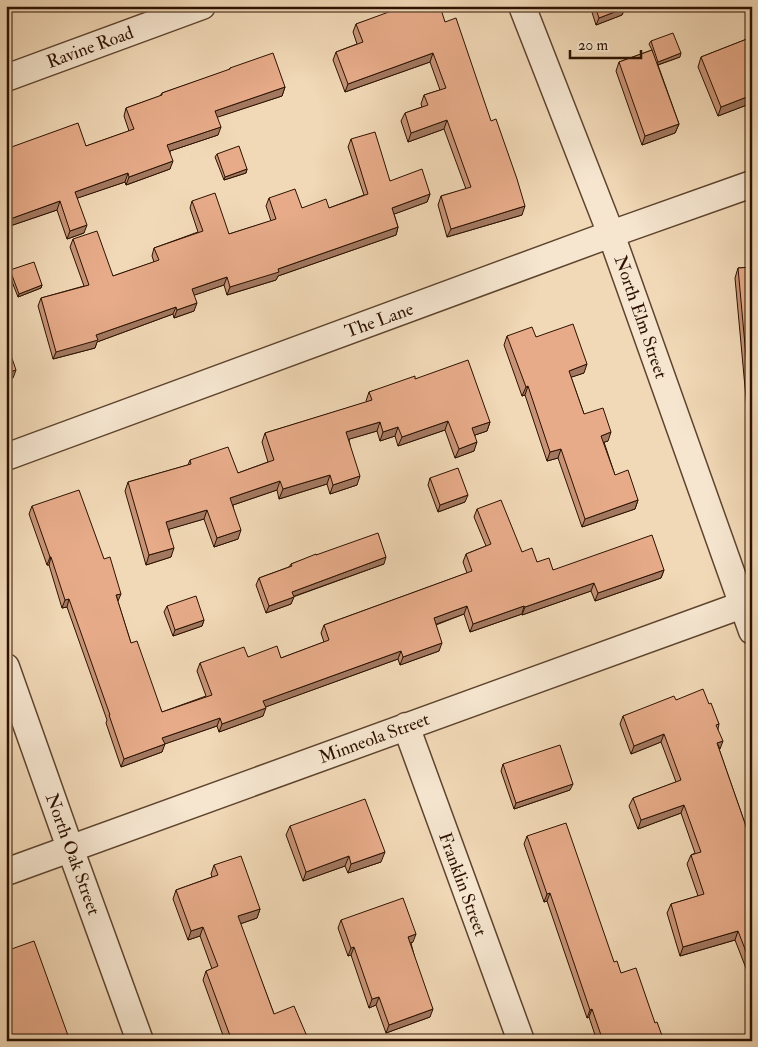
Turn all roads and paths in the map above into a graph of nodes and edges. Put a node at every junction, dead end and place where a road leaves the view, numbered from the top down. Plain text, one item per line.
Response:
1 (202, 6) edge
2 (522, 6) edge
3 (6, 78) edge
4 (752, 184) edge
5 (612, 234) junction
6 (6, 457) edge
7 (742, 605) junction
8 (752, 630) edge
9 (6, 666) edge
10 (406, 726) junction
11 (70, 848) junction
12 (6, 872) edge
13 (140, 1041) edge
14 (520, 1041) edge

1 - 3 street, Ravine Road
2 - 5 street, North Elm Street
4 - 5 street, The Lane
5 - 6 street, The Lane
5 - 7 street, North Elm Street
7 - 8 street, North Elm Street
7 - 10 street, Minneola Street
9 - 11 street, North Oak Street
10 - 11 street, Minneola Street
10 - 14 street, Franklin Street
11 - 12 street, Minneola Street
11 - 13 street, North Oak Street

